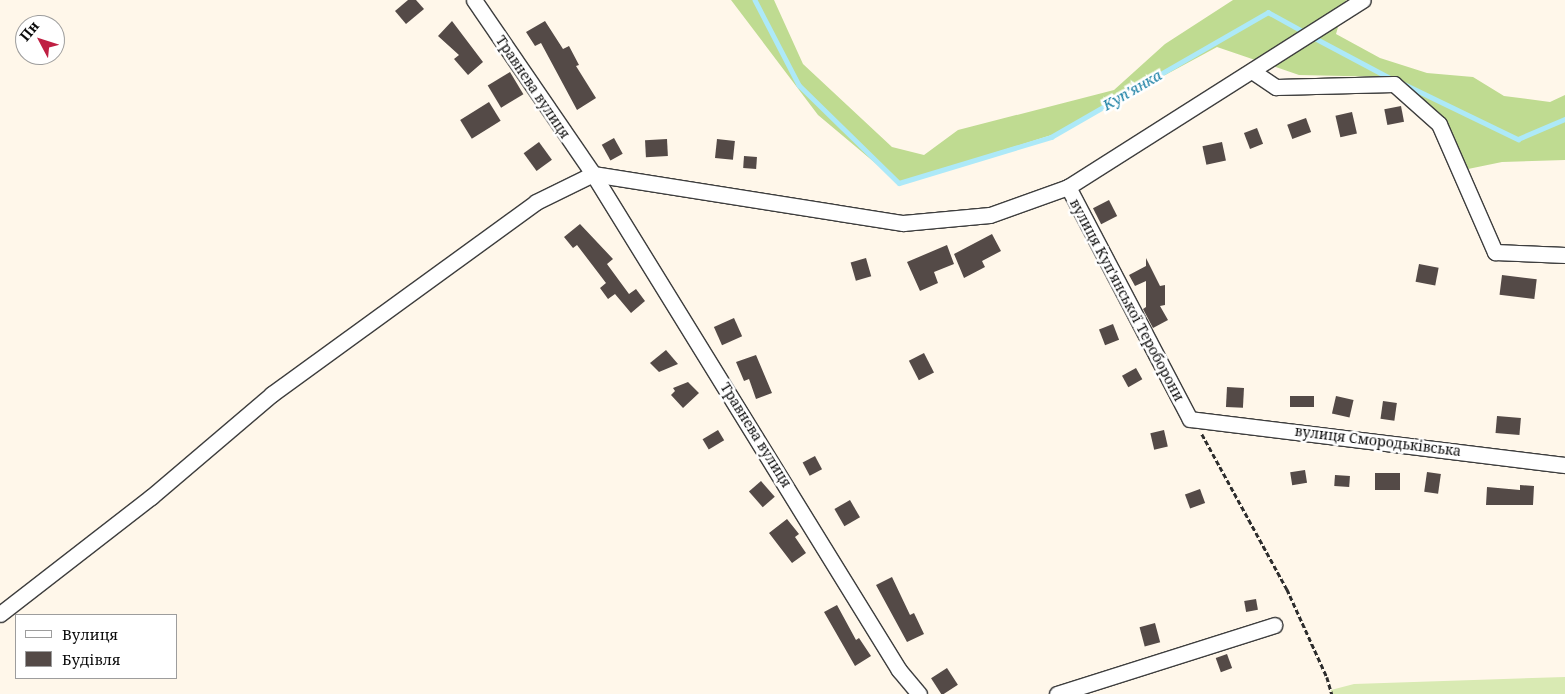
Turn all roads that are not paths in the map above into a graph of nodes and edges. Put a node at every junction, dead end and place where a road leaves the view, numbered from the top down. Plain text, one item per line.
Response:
1 (474, 0) edge
2 (1363, 0) edge
3 (1252, 71) junction
4 (593, 174) junction
5 (1068, 187) junction
6 (1565, 255) edge
7 (1190, 419) joint
8 (1565, 465) edge
9 (0, 614) edge
10 (1274, 625) dead end
11 (919, 694) edge
12 (1057, 694) edge

1 - 4 street, Травнева вулиця
2 - 3 street, вулиця Куп'янської Тероборони
3 - 5 street, вулиця Куп'янської Тероборони
3 - 6 street
4 - 5 street
4 - 9 street
4 - 11 street, Травнева вулиця
5 - 7 street, вулиця Куп'янської Тероборони
7 - 8 street, вулиця Смородьківська
10 - 12 street

